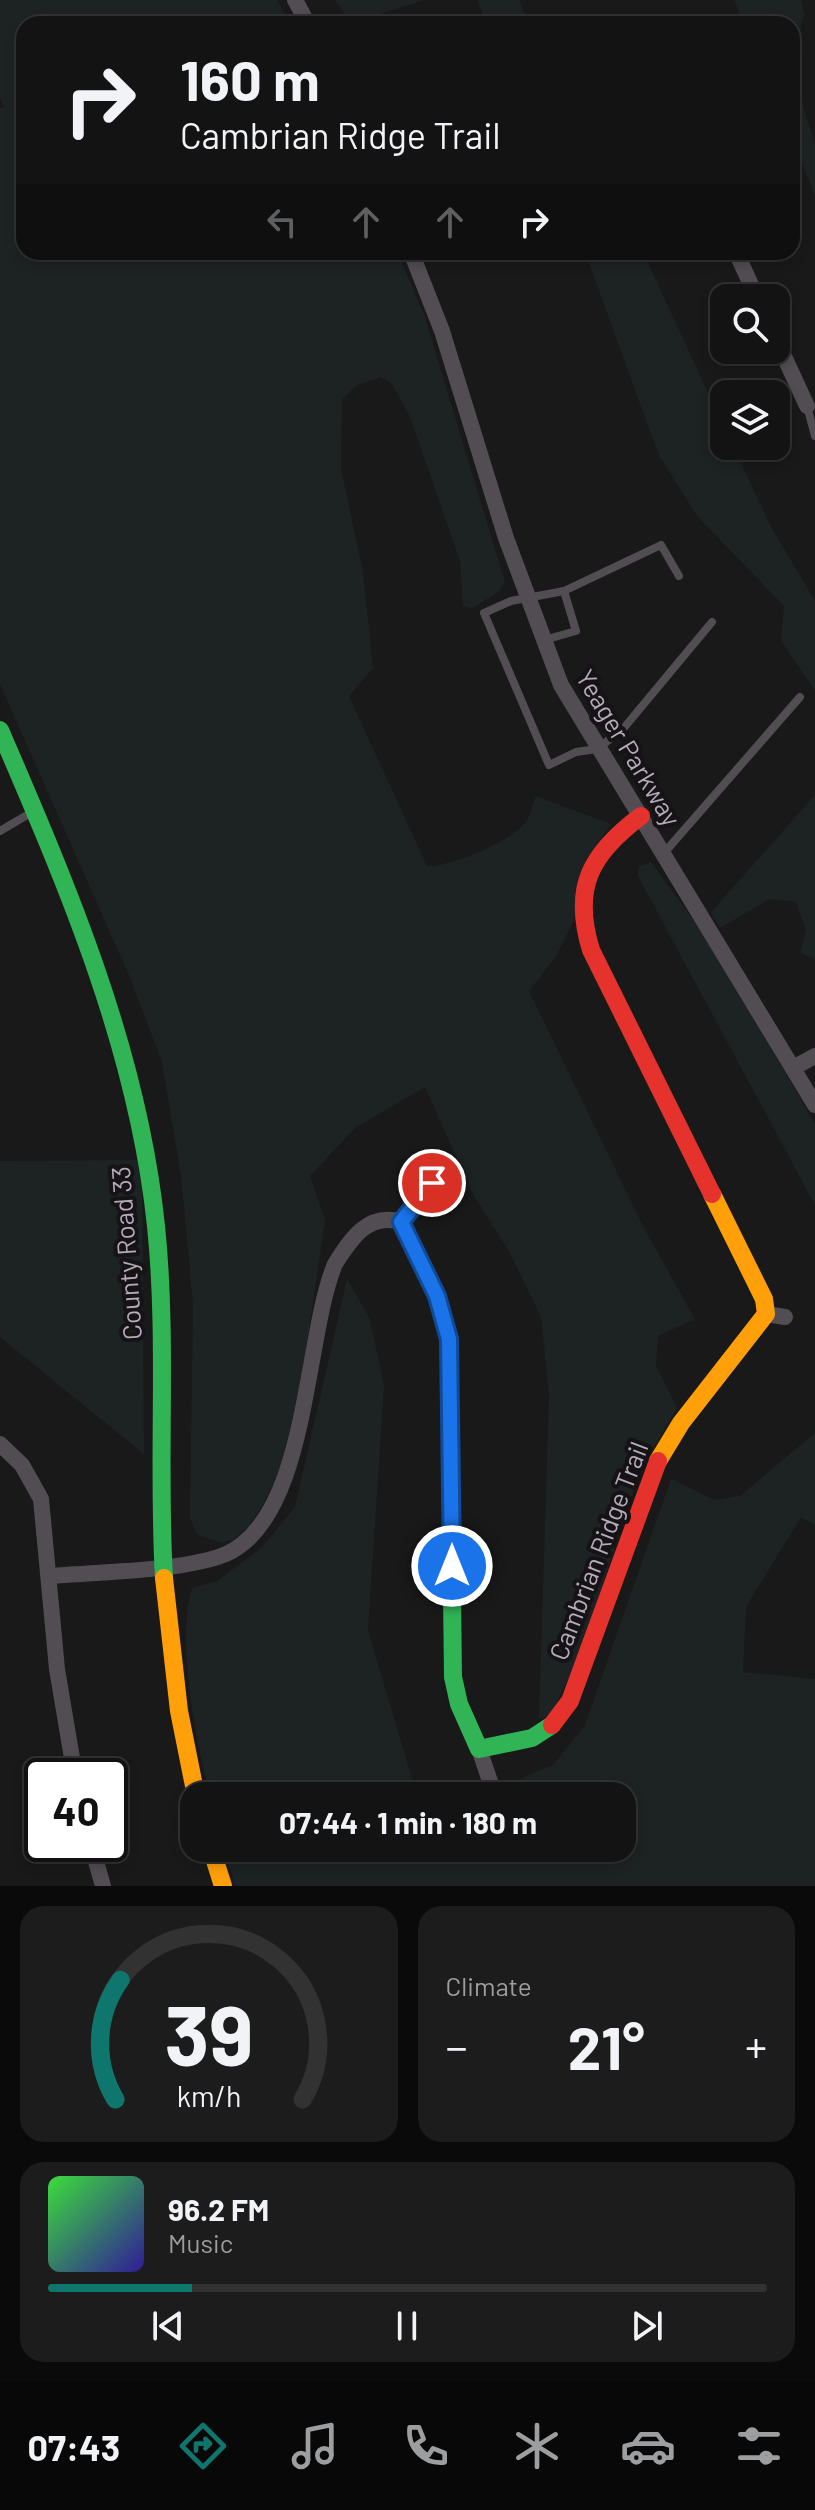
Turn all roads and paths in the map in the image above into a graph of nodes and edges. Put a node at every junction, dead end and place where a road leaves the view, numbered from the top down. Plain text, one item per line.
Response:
1 (414, 260) edge
2 (740, 260) edge
3 (751, 284) edge
4 (788, 364) edge
5 (807, 406) joint
6 (815, 436) edge
7 (679, 576) dead end
8 (564, 591) junction
9 (528, 600) junction
10 (712, 622) dead end
11 (542, 641) junction
12 (800, 697) dead end
13 (0, 730) edge
14 (597, 749) junction
15 (35, 811) junction
16 (641, 816) junction
17 (0, 831) edge
18 (663, 854) junction
19 (815, 1056) edge
20 (793, 1068) junction
21 (815, 1105) edge
22 (432, 1183) dead end
23 (401, 1222) junction
24 (766, 1314) junction
25 (785, 1317) dead end
26 (0, 1444) edge
27 (164, 1565) junction
28 (51, 1576) junction
29 (479, 1749) junction
30 (72, 1758) edge
31 (193, 1782) edge
32 (490, 1782) edge
33 (96, 1862) edge
34 (215, 1862) edge
35 (103, 1886) edge
36 (223, 1886) edge

1 - 9 street, Yeager Parkway
2 - 3 street
4 - 5 street
5 - 6 lane
7 - 8 lane
8 - 9 lane
8 - 11 lane
9 - 11 street, Yeager Parkway
9 - 14 lane
10 - 14 lane
11 - 14 street, Yeager Parkway
12 - 18 lane
13 - 15 street, County Road 33
14 - 16 street, Yeager Parkway
15 - 17 lane
15 - 27 street, County Road 33
16 - 18 street, Yeager Parkway
16 - 24 street
18 - 20 street, Yeager Parkway
19 - 20 street
20 - 21 street, Yeager Parkway
22 - 23 street
23 - 27 street
23 - 29 street
24 - 25 street
24 - 29 street, Cambrian Ridge Trail
26 - 28 street
27 - 28 street
27 - 31 street, County Road 33
28 - 30 street
29 - 32 street
33 - 35 street
34 - 36 street

